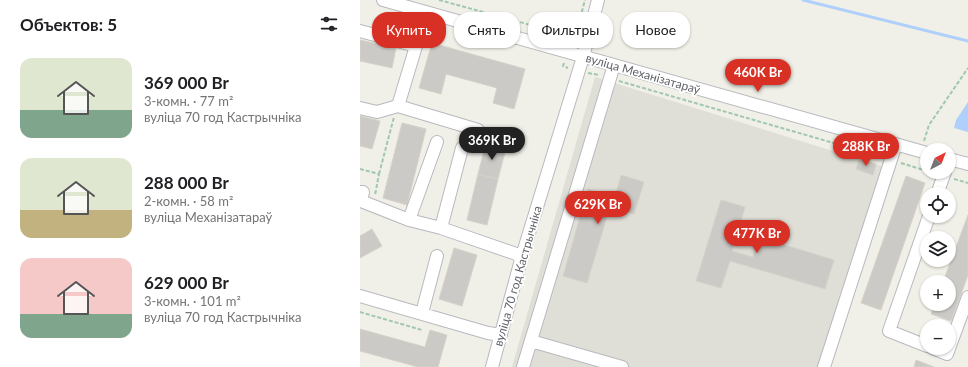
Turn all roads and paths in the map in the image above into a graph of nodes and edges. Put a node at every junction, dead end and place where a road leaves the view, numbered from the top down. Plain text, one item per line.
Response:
1 (383, 0) edge
2 (585, 0) edge
3 (598, 0) edge
4 (423, 12) edge
5 (582, 12) edge
6 (446, 19) edge
7 (360, 31) edge
8 (372, 34) edge
9 (415, 48) edge
10 (583, 57) junction
11 (614, 65) junction
12 (968, 68) edge
13 (590, 73) dead end
14 (610, 78) junction
15 (398, 106) junction
16 (360, 108) edge
17 (478, 130) dead end
18 (437, 142) dead end
19 (926, 143) edge
20 (896, 144) junction
21 (462, 148) dead end
22 (920, 151) edge
23 (890, 160) junction
24 (920, 160) edge
25 (956, 161) edge
26 (968, 164) edge
27 (916, 167) junction
28 (920, 168) edge
29 (360, 169) edge
30 (379, 174) junction
31 (360, 192) edge
32 (378, 200) dead end
33 (409, 220) junction
34 (927, 223) edge
35 (441, 228) junction
36 (437, 256) dead end
37 (522, 256) junction
38 (360, 296) edge
39 (968, 297) edge
40 (360, 312) edge
41 (422, 313) junction
42 (422, 330) dead end
43 (956, 331) edge
44 (501, 335) junction
45 (531, 340) junction
46 (920, 343) edge
47 (492, 367) edge
48 (523, 367) edge
49 (622, 367) edge
50 (824, 367) edge

1 - 4 street, вуліца Механізатараў
2 - 5 path
3 - 10 street, вуліца 70 год Кастрычніка
6 - 10 street, вуліца Механізатараў
7 - 8 street
9 - 15 street
10 - 11 street, вуліца Механізатараў
10 - 37 street, вуліца 70 год Кастрычніка
11 - 14 street
11 - 20 street, вуліца Механізатараў
12 - 19 path
13 - 14 path
14 - 23 path
14 - 45 street
15 - 16 street
15 - 17 street
15 - 30 path
18 - 33 street
20 - 22 street, вуліца Механізатараў
20 - 23 street
21 - 35 street
23 - 27 path
23 - 50 street
24 - 27 path
25 - 26 street
27 - 28 path
29 - 30 path
30 - 32 path
31 - 33 street
33 - 35 street
34 - 46 street
35 - 37 street
36 - 41 street
37 - 44 street, вуліца 70 год Кастрычніка
38 - 41 street
39 - 43 street
40 - 42 path
41 - 44 street
44 - 47 street, вуліца 70 год Кастрычніка
45 - 48 street
45 - 49 street

